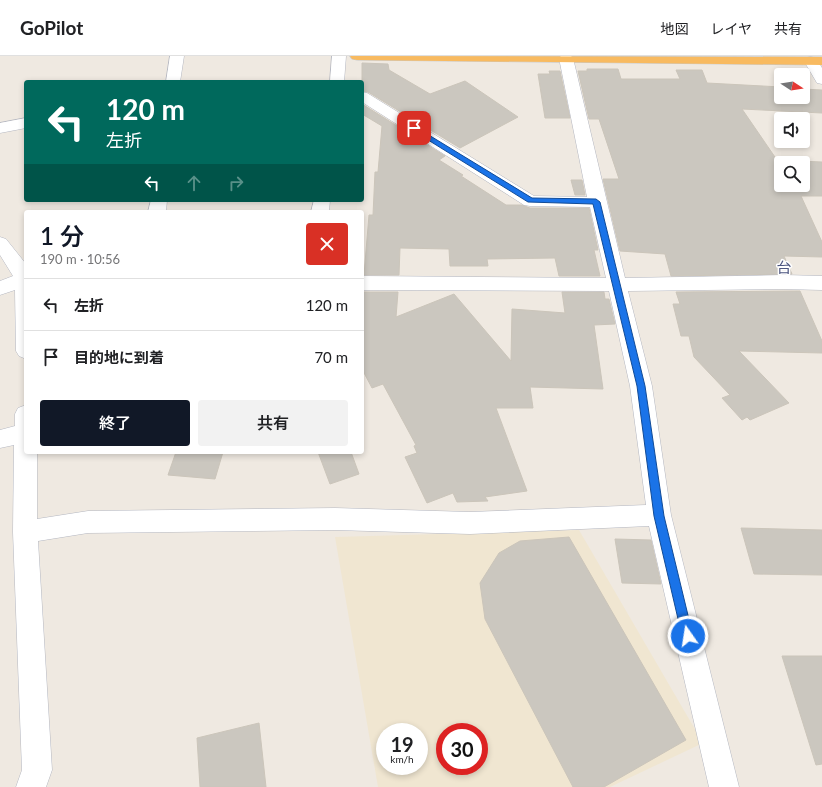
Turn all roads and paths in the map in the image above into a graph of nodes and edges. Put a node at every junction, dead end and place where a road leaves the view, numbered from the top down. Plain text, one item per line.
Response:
1 (177, 56) edge
2 (338, 56) edge
3 (357, 56) edge
4 (421, 57) edge
5 (566, 58) junction
6 (722, 58) edge
7 (816, 61) edge
8 (173, 80) edge
9 (338, 80) edge
10 (822, 80) edge
11 (364, 97) edge
12 (24, 123) edge
13 (0, 128) edge
14 (596, 202) junction
15 (0, 243) edge
16 (24, 276) edge
17 (24, 278) edge
18 (822, 283) edge
19 (364, 284) edge
20 (616, 285) junction
21 (0, 288) edge
22 (24, 433) edge
23 (0, 439) edge
24 (26, 454) edge
25 (659, 516) junction
26 (25, 532) junction
27 (31, 787) edge
28 (724, 787) edge

1 - 8 street
2 - 9 street
3 - 4 highway
4 - 5 highway
5 - 6 highway
5 - 14 street
6 - 7 highway
7 - 10 street
11 - 14 street
12 - 13 street
14 - 20 street
15 - 16 street
17 - 21 street
18 - 20 street
19 - 20 street
20 - 25 street
22 - 23 street
24 - 26 street
25 - 26 street
25 - 28 street
26 - 27 street

